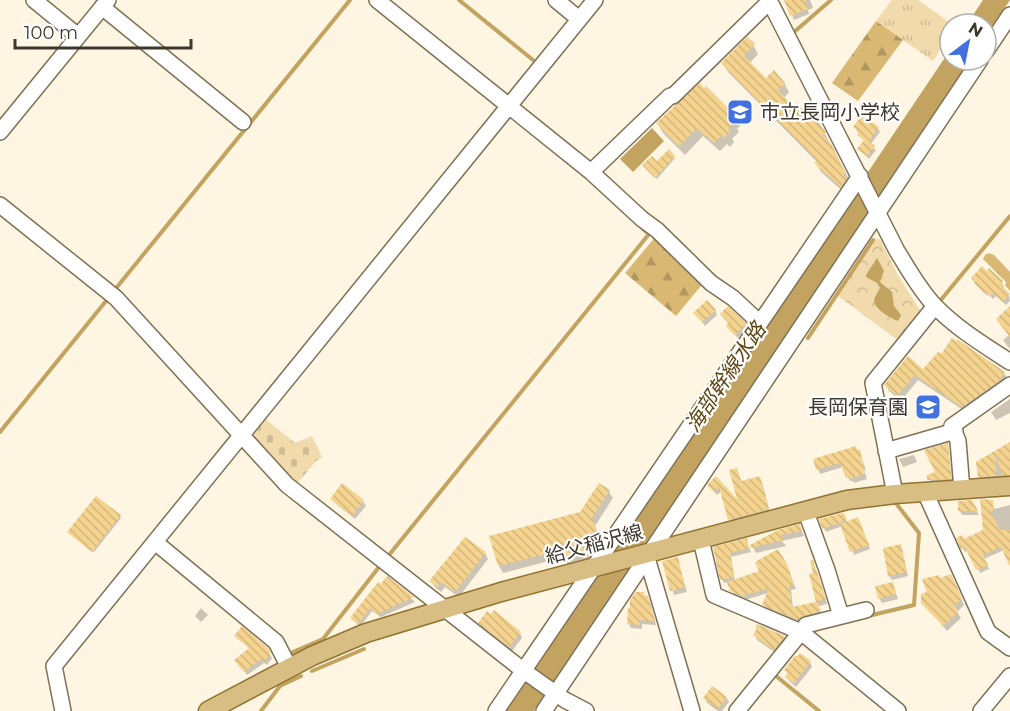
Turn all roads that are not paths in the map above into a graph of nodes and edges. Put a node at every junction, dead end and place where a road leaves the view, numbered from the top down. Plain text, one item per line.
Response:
1 (34, 0) edge
2 (377, 0) edge
3 (556, 0) edge
4 (595, 0) edge
5 (770, 0) edge
6 (105, 4) edge
7 (1010, 15) edge
8 (579, 19) junction
9 (998, 33) edge
10 (78, 36) junction
11 (972, 72) edge
12 (508, 105) junction
13 (243, 122) dead end
14 (0, 132) edge
15 (591, 172) junction
16 (860, 177) junction
17 (0, 204) edge
18 (876, 210) junction
19 (935, 306) junction
20 (760, 323) junction
21 (1010, 362) edge
22 (1010, 385) edge
23 (955, 431) junction
24 (242, 435) junction
25 (886, 451) junction
26 (1010, 486) edge
27 (962, 490) junction
28 (925, 492) junction
29 (895, 494) junction
30 (806, 512) junction
31 (701, 540) junction
32 (155, 542) junction
33 (647, 555) junction
34 (600, 565) junction
35 (442, 608) junction
36 (866, 610) dead end
37 (841, 616) junction
38 (801, 632) junction
39 (1010, 648) edge
40 (289, 667) junction
41 (526, 673) junction
42 (1010, 676) edge
43 (553, 692) junction
44 (63, 711) edge
45 (208, 711) edge
46 (496, 711) edge
47 (544, 711) edge
48 (586, 711) edge
49 (692, 711) edge
50 (737, 711) edge
51 (898, 711) edge
52 (981, 711) edge

1 - 10 street
2 - 12 street
3 - 8 street
4 - 8 street
5 - 15 street
5 - 16 street
6 - 10 street
6 - 13 street
7 - 9 street
8 - 12 street
10 - 14 street
11 - 18 street
12 - 15 street
12 - 24 street
15 - 20 street
16 - 18 street
16 - 20 street
17 - 24 street
18 - 19 street
18 - 33 street
19 - 21 street
19 - 25 street
20 - 34 street
22 - 23 street
23 - 25 street
23 - 27 street
24 - 32 street
24 - 35 street
25 - 29 street
26 - 27 main road, 給父稲沢線
27 - 28 main road, 給父稲沢線
28 - 29 main road, 給父稲沢線
28 - 39 street
29 - 30 main road, 給父稲沢線
30 - 31 main road, 給父稲沢線
30 - 37 street
31 - 33 main road, 給父稲沢線
31 - 38 street
32 - 40 street
32 - 44 street
33 - 34 main road, 給父稲沢線
33 - 43 street
33 - 49 street
34 - 35 main road, 給父稲沢線
34 - 41 street
35 - 40 main road, 給父稲沢線
35 - 41 street
36 - 37 street
37 - 38 street
38 - 50 street
38 - 51 street
40 - 45 main road, 給父稲沢線
41 - 43 street
41 - 46 street
42 - 52 street
43 - 47 street
43 - 48 street

